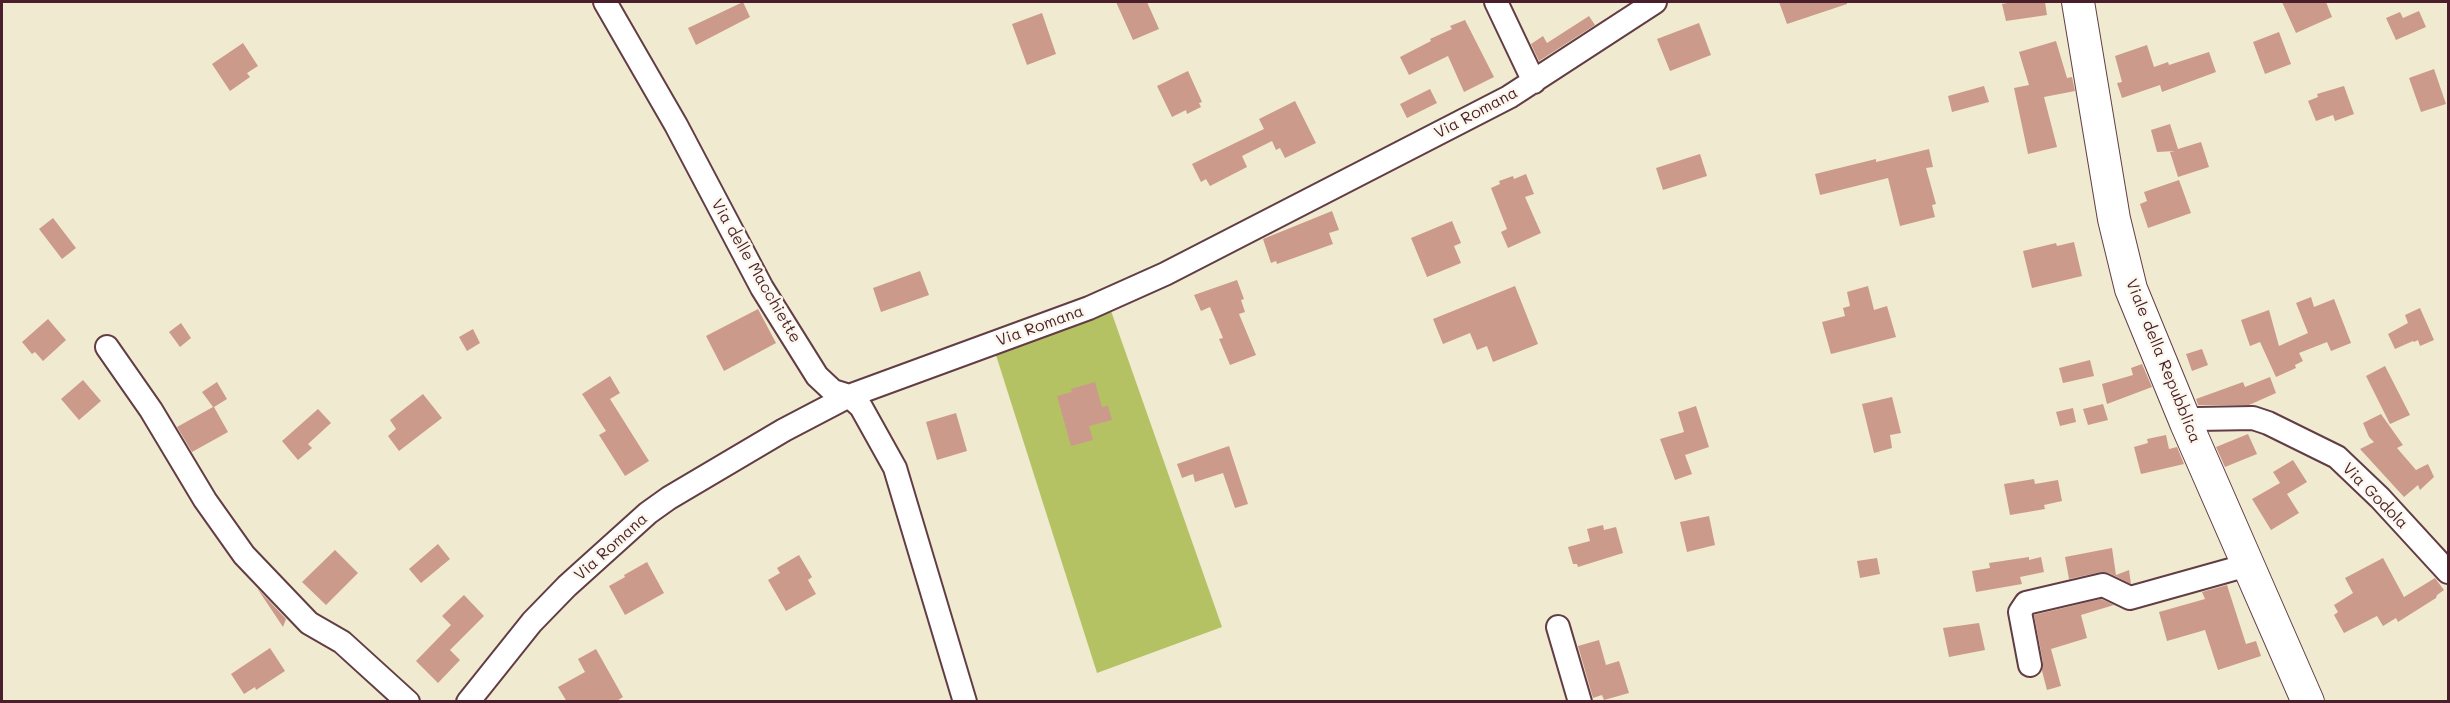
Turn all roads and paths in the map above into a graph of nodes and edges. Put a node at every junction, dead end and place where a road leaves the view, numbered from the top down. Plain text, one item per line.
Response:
1 (604, 2) edge
2 (1496, 2) edge
3 (1655, 2) edge
4 (2078, 2) edge
5 (1534, 82) junction
6 (107, 347) dead end
7 (849, 396) junction
8 (2186, 423) junction
9 (2248, 565) junction
10 (2448, 572) edge
11 (1558, 627) dead end
12 (2030, 665) dead end
13 (408, 702) edge
14 (468, 702) edge
15 (965, 702) edge
16 (1580, 702) edge
17 (2308, 702) edge

1 - 7 street, Via delle Macchiette
2 - 5 street
3 - 5 street, Via Romana
4 - 8 main road, Viale della Repubblica
5 - 7 street, Via Romana
6 - 13 street
7 - 14 street, Via Romana
7 - 15 street, Via delle Macchiette
8 - 9 main road, Viale della Repubblica
8 - 10 street, Via Godola
9 - 12 street
9 - 17 main road, Viale della Repubblica
11 - 16 street

